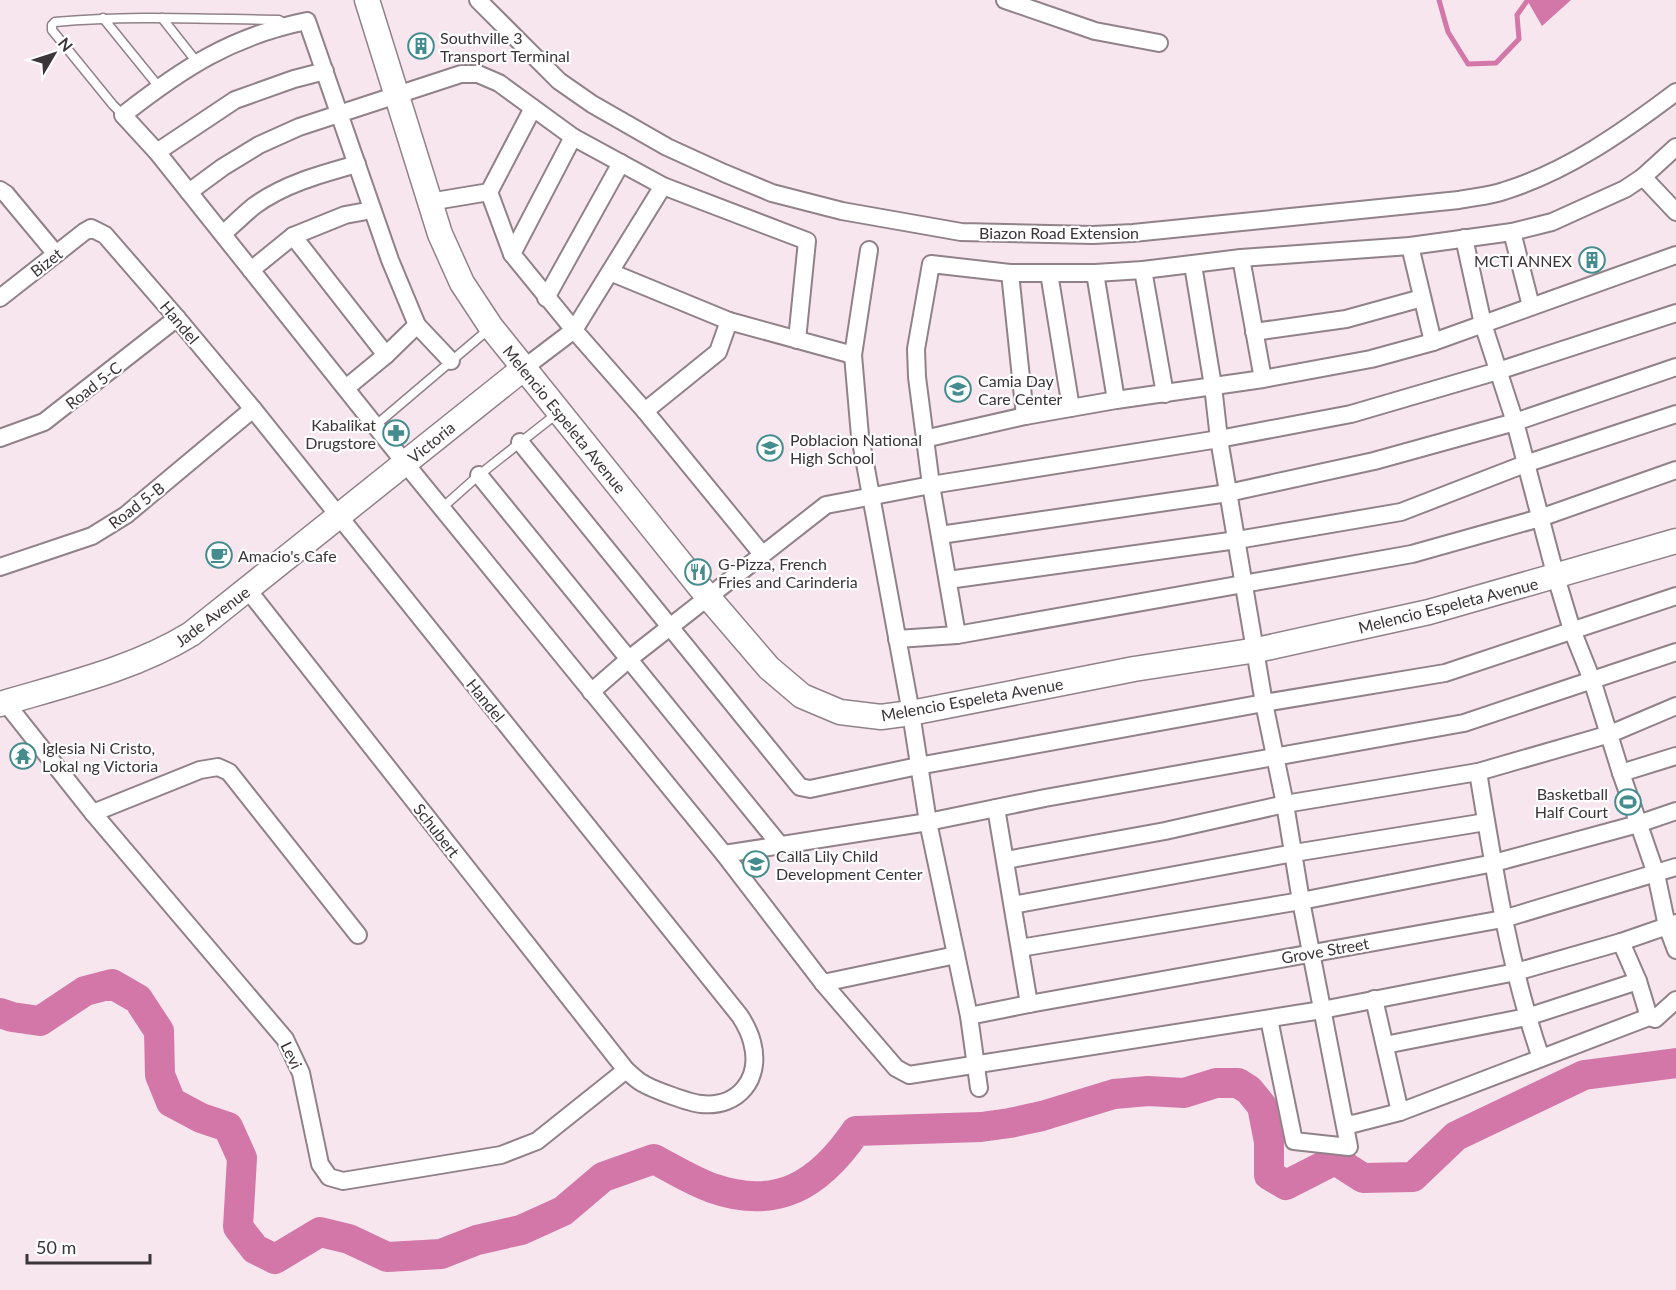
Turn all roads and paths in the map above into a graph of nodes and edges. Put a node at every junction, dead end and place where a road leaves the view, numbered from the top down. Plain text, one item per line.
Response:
1 (367, 0) edge
2 (478, 0) edge
3 (1005, 0) edge
4 (103, 18) junction
5 (162, 18) junction
6 (287, 25) junction
7 (1159, 43) dead end
8 (196, 62) junction
9 (325, 71) junction
10 (159, 87) junction
11 (1676, 92) edge
12 (397, 94) junction
13 (533, 108) junction
14 (123, 115) junction
15 (339, 115) junction
16 (573, 137) junction
17 (1676, 147) edge
18 (157, 152) junction
19 (621, 163) junction
20 (357, 164) junction
21 (1643, 177) junction
22 (663, 186) junction
23 (0, 190) edge
24 (189, 192) junction
25 (489, 192) junction
26 (429, 202) junction
27 (372, 210) junction
28 (1676, 212) edge
29 (92, 230) joint
30 (1512, 232) junction
31 (223, 234) junction
32 (293, 236) junction
33 (1464, 238) junction
34 (1410, 246) junction
35 (870, 250) dead end
36 (56, 254) junction
37 (512, 254) junction
38 (1676, 255) edge
39 (1241, 258) junction
40 (1193, 265) junction
41 (251, 270) junction
42 (1143, 270) junction
43 (610, 272) junction
44 (1010, 273) junction
45 (1049, 273) junction
46 (1095, 273) junction
47 (546, 297) junction
48 (0, 298) edge
49 (1422, 298) junction
50 (1531, 306) junction
51 (1676, 313) edge
52 (177, 318) junction
53 (729, 321) junction
54 (1484, 324) junction
55 (417, 325) junction
56 (491, 327) junction
57 (574, 330) junction
58 (1254, 332) junction
59 (797, 340) junction
60 (1433, 342) junction
61 (386, 355) junction
62 (854, 355) junction
63 (452, 361) junction
64 (524, 368) junction
65 (1676, 368) edge
66 (1498, 371) junction
67 (1263, 379) junction
68 (1213, 386) junction
69 (346, 388) junction
70 (1165, 394) junction
71 (1116, 400) junction
72 (1071, 408) junction
73 (253, 410) junction
74 (645, 411) junction
75 (559, 412) junction
76 (1676, 414) edge
77 (1025, 416) junction
78 (1515, 422) junction
79 (376, 425) junction
80 (0, 438) edge
81 (924, 439) junction
82 (1219, 440) junction
83 (520, 442) junction
84 (405, 463) junction
85 (1525, 464) junction
86 (1676, 470) edge
87 (479, 475) junction
88 (931, 485) junction
89 (1228, 493) junction
90 (872, 496) junction
91 (442, 508) junction
92 (337, 516) junction
93 (1540, 518) junction
94 (940, 535) junction
95 (1237, 540) junction
96 (1676, 541) edge
97 (762, 554) junction
98 (0, 567) edge
99 (1556, 577) junction
100 (948, 580) junction
101 (1245, 585) junction
102 (248, 590) junction
103 (1676, 596) edge
104 (708, 597) junction
105 (670, 626) junction
106 (1572, 630) junction
107 (957, 635) junction
108 (897, 639) junction
109 (1257, 650) junction
110 (1676, 652) edge
111 (629, 659) junction
112 (1592, 680) junction
113 (591, 692) junction
114 (2, 703) edge
115 (1264, 703) junction
116 (1676, 706) edge
117 (911, 713) junction
118 (1610, 734) junction
119 (1676, 756) edge
120 (1275, 758) junction
121 (918, 766) junction
122 (1478, 772) junction
123 (1621, 773) junction
124 (1286, 804) junction
125 (996, 808) junction
126 (1676, 811) edge
127 (93, 813) junction
128 (928, 822) junction
129 (1486, 822) junction
130 (1638, 824) junction
131 (780, 844) junction
132 (1294, 853) junction
133 (724, 854) junction
134 (1006, 860) junction
135 (1494, 863) junction
136 (1676, 867) edge
137 (1656, 874) junction
138 (1301, 901) junction
139 (1013, 905) junction
140 (1503, 919) junction
141 (1672, 924) edge
142 (358, 935) dead end
143 (1621, 942) junction
144 (1020, 948) junction
145 (1676, 950) edge
146 (1311, 952) junction
147 (956, 955) junction
148 (1516, 972) junction
149 (1638, 981) junction
150 (823, 983) junction
151 (1374, 999) junction
152 (1676, 1000) edge
153 (1029, 1004) junction
154 (1322, 1010) junction
155 (969, 1016) junction
156 (1527, 1017) junction
157 (1649, 1017) junction
158 (1269, 1019) junction
159 (1385, 1046) junction
160 (1541, 1059) junction
161 (975, 1065) junction
162 (626, 1070) junction
163 (979, 1088) dead end
164 (1400, 1112) junction
165 (1345, 1122) junction

1 - 12 street, Melencio Espeleta Avenue
2 - 11 street, Biazon Road Extension
3 - 7 street
4 - 5 lane
4 - 10 lane
4 - 14 lane
5 - 6 lane
5 - 8 lane
6 - 8 street
6 - 9 street
8 - 10 street
9 - 15 street
9 - 18 street
10 - 14 street
12 - 13 street
12 - 15 street
12 - 26 street, Melencio Espeleta Avenue
13 - 16 street
13 - 25 street
14 - 18 street
15 - 20 street
15 - 24 street
16 - 19 street
16 - 37 street
17 - 21 street
18 - 24 street
19 - 22 street
19 - 47 street
20 - 27 street
20 - 31 street
21 - 28 street
21 - 30 street
22 - 43 street
22 - 59 street
23 - 36 street
24 - 31 street
25 - 26 street
25 - 37 street
26 - 56 street, Melencio Espeleta Avenue
27 - 32 street
27 - 55 street
29 - 36 street, Bizet
29 - 52 street, Handel
30 - 33 street
30 - 50 street
31 - 41 street
32 - 41 street
32 - 61 street
33 - 34 street
33 - 54 street
34 - 39 street
34 - 49 street
35 - 62 street
36 - 48 street, Bizet
37 - 47 street
38 - 50 street
39 - 40 street
39 - 58 street
40 - 42 street
40 - 68 street
41 - 69 street
42 - 46 street
42 - 70 street
43 - 53 street
43 - 57 street
44 - 45 street
44 - 77 street
44 - 81 street
45 - 46 street
45 - 72 street
46 - 71 street
47 - 57 street
49 - 58 street
49 - 60 street
50 - 54 street
51 - 66 street
52 - 73 street, Handel
52 - 80 street, Road 5-C
53 - 59 street
53 - 74 street
54 - 60 street
54 - 66 street
55 - 61 street
55 - 63 street
56 - 63 lane
56 - 64 street, Melencio Espeleta Avenue
57 - 64 street
57 - 74 street
58 - 67 street
59 - 62 street
60 - 67 street
61 - 69 street
62 - 90 street
63 - 79 lane
64 - 75 street, Melencio Espeleta Avenue
64 - 84 street, Victoria
65 - 78 street
66 - 78 street
66 - 82 street
67 - 68 street
68 - 70 street
68 - 82 street
69 - 79 street
70 - 71 street
71 - 72 street
72 - 77 street
73 - 92 street, Handel
73 - 98 street, Road 5-B
74 - 97 street
75 - 83 lane
75 - 104 street, Melencio Espeleta Avenue
76 - 85 street
77 - 81 street
78 - 85 street
78 - 89 street
79 - 84 street
81 - 88 street
82 - 88 street
82 - 89 street
83 - 87 lane
83 - 105 street
84 - 91 street
84 - 92 street, Victoria
85 - 93 street
85 - 95 street
86 - 93 street
87 - 91 lane
87 - 111 street
88 - 90 street
88 - 94 street
89 - 94 street
89 - 95 street
90 - 97 street
90 - 108 street
91 - 113 street
92 - 102 street, Jade Avenue
92 - 162 street, Handel
93 - 99 street
93 - 101 street
94 - 100 street
95 - 100 street
95 - 101 street
96 - 99 street, Melencio Espeleta Avenue
97 - 104 street
99 - 106 street
99 - 109 street, Melencio Espeleta Avenue
100 - 107 street
101 - 107 street
101 - 109 street
102 - 114 street, Jade Avenue
102 - 162 street, Schubert
103 - 106 street
104 - 105 street
104 - 117 street, Melencio Espeleta Avenue
105 - 111 street
105 - 121 street
106 - 112 street
106 - 115 street
107 - 108 street
108 - 117 street
109 - 115 street
109 - 117 street, Melencio Espeleta Avenue
110 - 112 street
111 - 113 street
111 - 131 street
112 - 118 street
112 - 120 street
113 - 133 street
114 - 127 street, Levi
115 - 120 street
115 - 121 street
116 - 118 street
117 - 121 street
118 - 122 street
118 - 123 street
119 - 123 street
120 - 124 street
120 - 125 street
121 - 128 street
122 - 124 street
122 - 129 street
123 - 130 street
124 - 132 street
124 - 134 street
125 - 128 street
125 - 134 street
126 - 130 street
127 - 142 street
127 - 162 street, Levi
128 - 131 street
128 - 147 street
129 - 132 street
129 - 135 street
130 - 135 street
130 - 137 street
131 - 133 street
132 - 138 street
132 - 139 street
133 - 150 street
134 - 139 street
135 - 138 street
135 - 140 street
136 - 137 street, Grove Street
137 - 140 street, Grove Street
137 - 141 street
138 - 144 street
138 - 146 street
139 - 144 street
140 - 146 street, Grove Street
140 - 148 street
141 - 143 street
141 - 145 street
143 - 148 street
143 - 149 street
144 - 153 street
146 - 153 street, Grove Street
146 - 154 street
147 - 150 street
147 - 155 street
148 - 151 street
148 - 156 street
149 - 156 street
149 - 157 street
150 - 161 street
151 - 154 street
151 - 159 street
152 - 157 street
153 - 155 street, Grove Street
154 - 158 street
154 - 165 street
155 - 161 street
156 - 159 street
156 - 160 street
157 - 160 street
158 - 161 street
158 - 165 street
159 - 164 street
160 - 164 street
161 - 163 street
164 - 165 street

